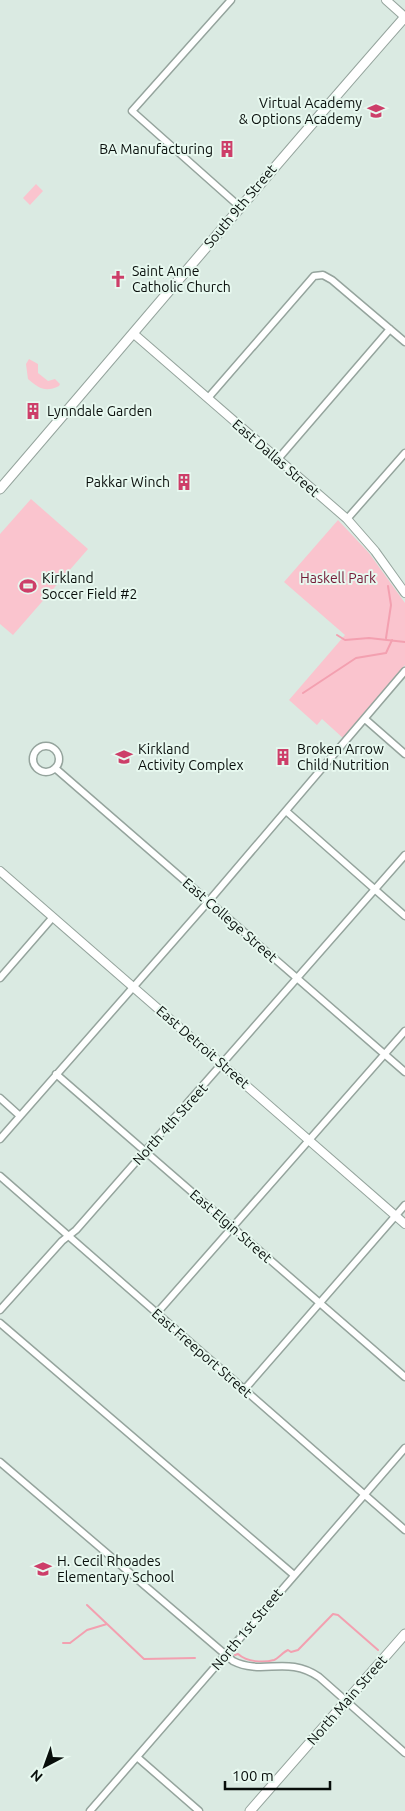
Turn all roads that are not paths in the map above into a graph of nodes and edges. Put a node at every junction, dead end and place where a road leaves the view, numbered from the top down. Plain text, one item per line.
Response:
1 (231, 0) edge
2 (386, 0) edge
3 (405, 17) edge
4 (240, 206) junction
5 (390, 329) junction
6 (134, 334) junction
7 (405, 342) edge
8 (208, 398) junction
9 (405, 453) edge
10 (278, 459) junction
11 (0, 489) edge
12 (347, 519) junction
13 (405, 593) edge
14 (405, 671) edge
15 (364, 719) junction
16 (405, 754) edge
17 (55, 768) junction
18 (286, 812) junction
19 (405, 855) edge
20 (0, 871) edge
21 (375, 890) junction
22 (208, 902) junction
23 (405, 916) edge
24 (53, 917) junction
25 (0, 978) edge
26 (298, 979) junction
27 (133, 987) junction
28 (405, 1032) edge
29 (385, 1055) junction
30 (223, 1065) junction
31 (405, 1072) edge
32 (56, 1074) junction
33 (0, 1098) edge
34 (20, 1116) junction
35 (0, 1139) edge
36 (310, 1140) junction
37 (145, 1152) junction
38 (0, 1176) edge
39 (405, 1205) edge
40 (395, 1216) junction
41 (405, 1224) edge
42 (233, 1228) junction
43 (69, 1236) junction
44 (320, 1303) junction
45 (0, 1310) edge
46 (157, 1313) junction
47 (0, 1323) edge
48 (405, 1377) edge
49 (244, 1390) junction
50 (405, 1448) edge
51 (0, 1462) edge
52 (364, 1494) junction
53 (405, 1530) edge
54 (294, 1575) junction
55 (405, 1634) edge
56 (226, 1655) junction
57 (346, 1701) junction
58 (405, 1753) edge
59 (137, 1758) junction
60 (90, 1811) edge
61 (199, 1811) edge
62 (250, 1811) edge

1 - 4 street
2 - 3 street
3 - 4 main road, South 9th Street
4 - 6 main road, South 9th Street
5 - 7 street
5 - 8 street
5 - 10 street
6 - 8 street, East Dallas Street
6 - 11 main road, South 9th Street
8 - 10 street, East Dallas Street
9 - 12 street
10 - 12 street, East Dallas Street
12 - 13 street, East Dallas Street
14 - 15 street
15 - 16 street
15 - 18 street
17 - 17 street, East College Street
17 - 22 street, East College Street
18 - 21 street
18 - 22 street
19 - 21 street, North 4th Street
20 - 24 street, East Detroit Street
21 - 23 street
21 - 26 street, North 4th Street
22 - 26 street, East College Street
22 - 27 street
24 - 25 street
24 - 27 street, East Detroit Street
26 - 29 street, East College Street
26 - 30 street, North 4th Street
27 - 30 street, East Detroit Street
27 - 32 street
28 - 29 street
29 - 31 street, East College Street
29 - 36 street
30 - 36 street, East Detroit Street
30 - 37 street, North 4th Street
32 - 34 street
32 - 37 street, East Elgin Street
33 - 34 street
34 - 35 street
36 - 40 street, East Detroit Street
36 - 42 street
37 - 42 street, East Elgin Street
37 - 43 street, North 4th Street
38 - 43 street, East Freeport Street
39 - 40 street
40 - 41 street, East Detroit Street
40 - 44 street
42 - 44 street, East Elgin Street
42 - 46 street
43 - 45 street, North 4th Street
43 - 46 street, East Freeport Street
44 - 48 street, East Elgin Street
44 - 49 street
46 - 49 street, East Freeport Street
47 - 54 street
49 - 52 street, East Freeport Street
50 - 52 street, North 1st Street
51 - 56 street
52 - 53 street, East Freeport Street
52 - 54 street, North 1st Street
54 - 56 street, North 1st Street
55 - 57 main road, North Main Street
56 - 57 street
56 - 59 street, North 1st Street
57 - 58 street
57 - 62 main road, North Main Street
59 - 60 street, North 1st Street
59 - 61 street

